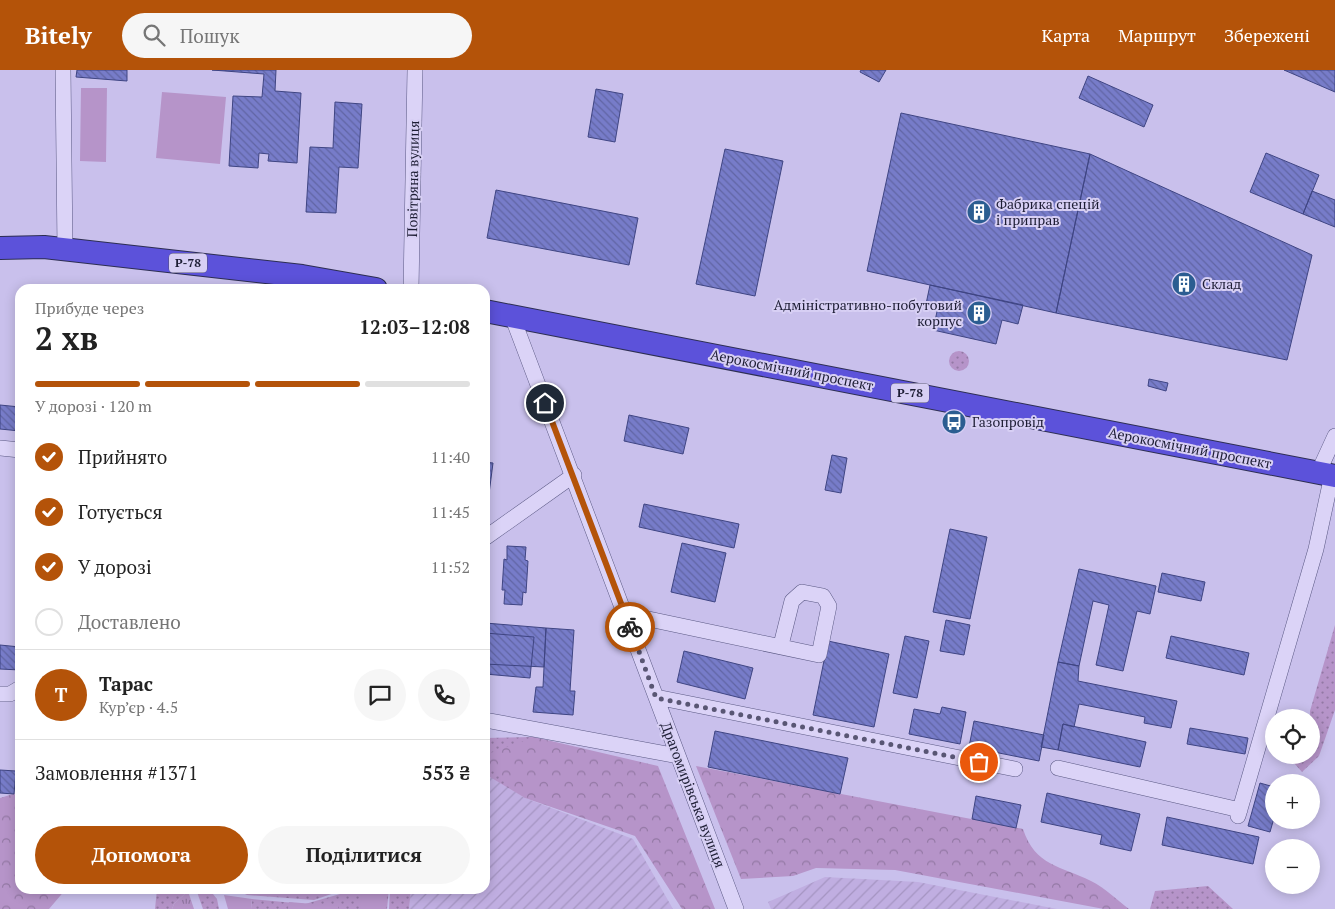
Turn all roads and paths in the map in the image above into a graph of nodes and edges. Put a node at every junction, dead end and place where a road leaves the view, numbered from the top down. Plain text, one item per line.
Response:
1 (63, 70) edge
2 (415, 70) edge
3 (0, 248) edge
4 (65, 250) junction
5 (348, 284) edge
6 (411, 284) edge
7 (490, 311) edge
8 (512, 316) junction
9 (1335, 436) edge
10 (0, 448) edge
11 (15, 450) edge
12 (574, 475) junction
13 (1328, 475) edge
14 (490, 534) edge
15 (625, 614) junction
16 (781, 646) dead end
17 (15, 691) edge
18 (0, 694) edge
19 (656, 698) junction
20 (490, 721) edge
21 (678, 756) junction
22 (1058, 768) dead end
23 (1015, 769) dead end
24 (736, 909) edge

1 - 4 street
2 - 6 street, Повітряна вулиця
3 - 4 highway, Р-78
4 - 5 highway, Р-78
7 - 8 highway, Аерокосмічний проспект / Р-78
8 - 12 street, Драгомирівська вулиця
8 - 13 highway, Аерокосмічний проспект / Р-78
9 - 13 street
10 - 11 street
12 - 14 street
12 - 15 street, Драгомирівська вулиця
13 - 22 street
15 - 16 street
15 - 19 street, Драгомирівська вулиця
17 - 18 street
19 - 21 street, Драгомирівська вулиця
19 - 23 street
20 - 21 street
21 - 24 street, Драгомирівська вулиця

